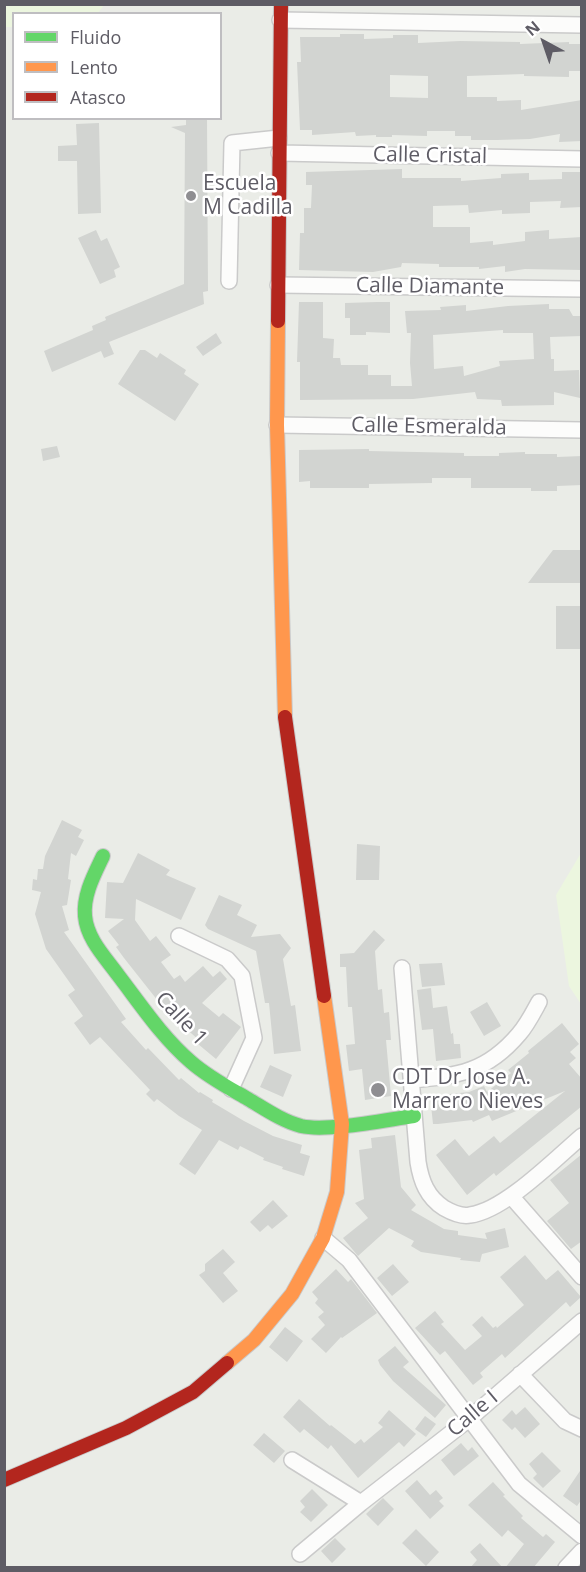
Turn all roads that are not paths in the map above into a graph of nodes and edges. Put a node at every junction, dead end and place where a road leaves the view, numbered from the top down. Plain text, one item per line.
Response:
1 (280, 4) edge
2 (280, 20) junction
3 (582, 25) edge
4 (279, 145) junction
5 (582, 159) edge
6 (229, 281) dead end
7 (278, 285) junction
8 (582, 289) edge
9 (277, 425) junction
10 (582, 430) edge
11 (103, 856) dead end
12 (179, 936) dead end
13 (402, 968) dead end
14 (539, 1002) dead end
15 (411, 1080) junction
16 (231, 1089) junction
17 (414, 1116) junction
18 (342, 1124) junction
19 (582, 1136) edge
20 (511, 1196) junction
21 (323, 1238) junction
22 (582, 1277) edge
23 (582, 1321) edge
24 (520, 1374) junction
25 (468, 1419) junction
26 (582, 1429) edge
27 (292, 1460) dead end
28 (4, 1480) edge
29 (361, 1503) junction
30 (582, 1536) edge
31 (582, 1551) edge
32 (300, 1554) dead end
33 (566, 1568) edge

1 - 2 street
2 - 3 street
2 - 4 street
4 - 5 street, Calle Cristal
4 - 6 street, Calle Cristal
4 - 7 street
7 - 8 street, Calle Diamante
7 - 9 street
9 - 10 street, Calle Esmeralda
9 - 18 street
11 - 16 street, Calle 1
12 - 16 street
13 - 15 street
14 - 15 street
15 - 17 street
16 - 18 street, Calle 1
17 - 18 street, Calle 1
17 - 20 street
18 - 21 street
19 - 20 street
20 - 22 street
21 - 25 street
21 - 28 street
23 - 24 street, Calle I
24 - 25 street, Calle I
24 - 26 street
25 - 29 street, Calle I
25 - 30 street
27 - 29 street
29 - 32 street, Calle I
31 - 33 street

